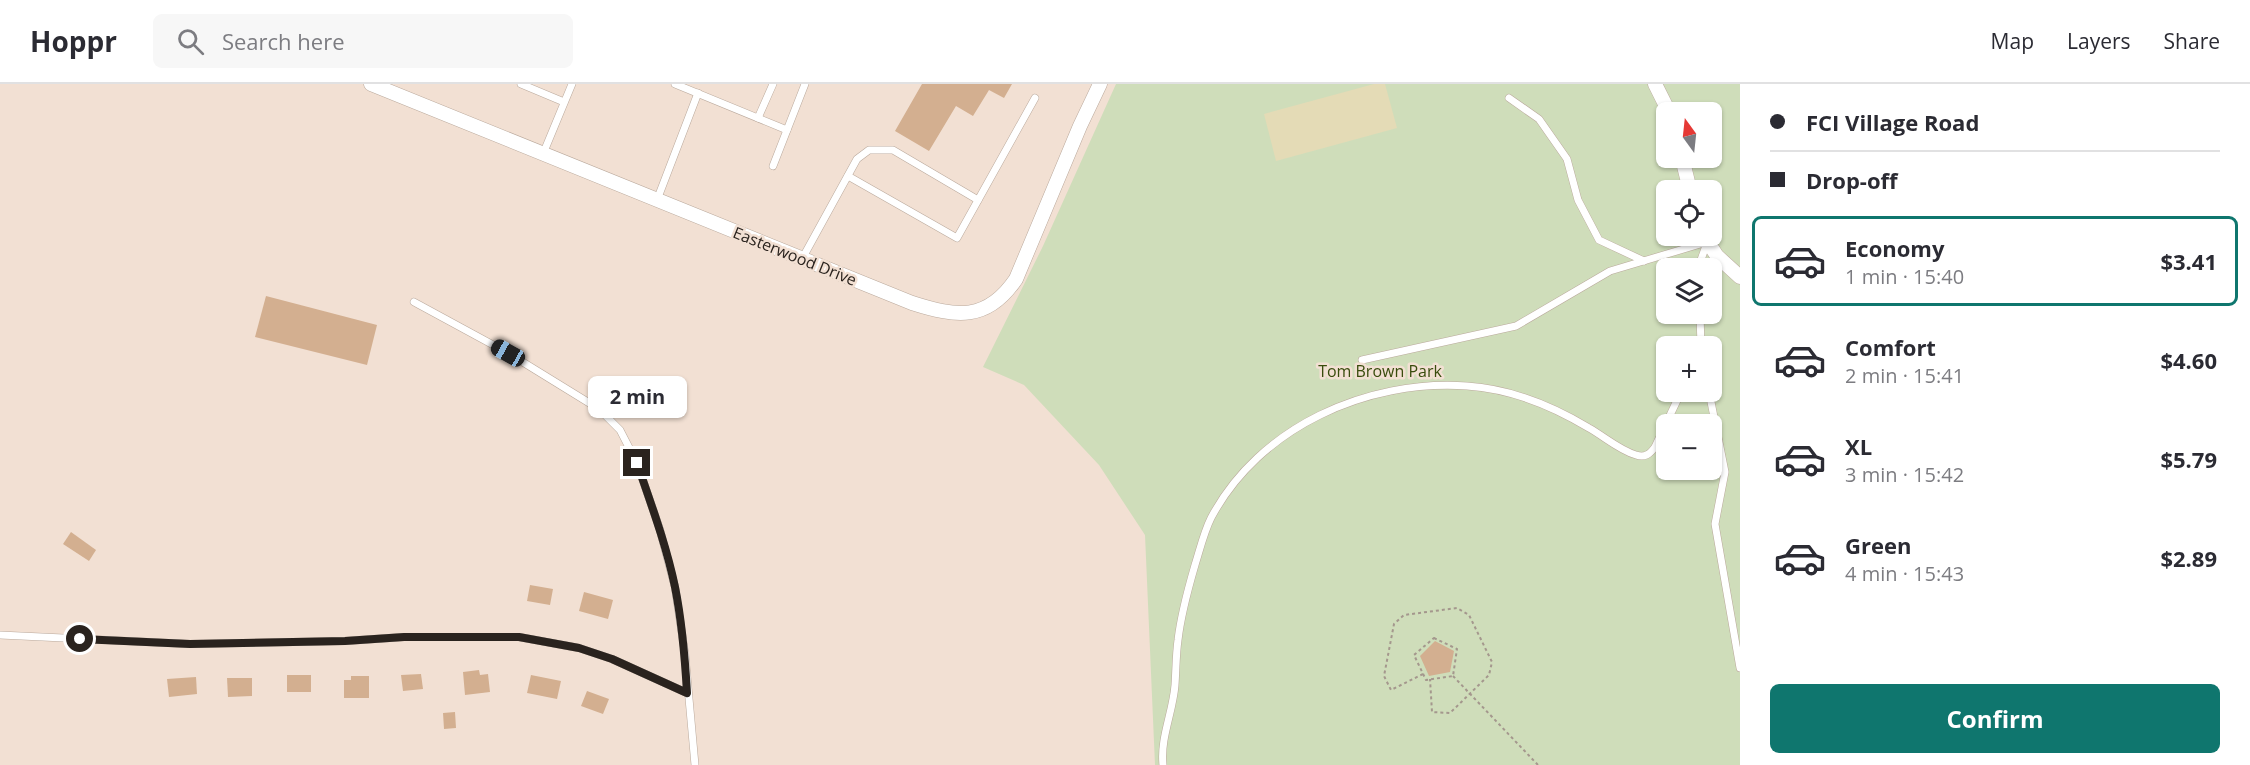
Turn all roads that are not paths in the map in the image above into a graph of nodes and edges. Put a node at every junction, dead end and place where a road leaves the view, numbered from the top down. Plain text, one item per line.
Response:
1 (371, 84) edge
2 (521, 84) edge
3 (572, 84) edge
4 (675, 84) edge
5 (773, 84) edge
6 (805, 84) edge
7 (1100, 84) edge
8 (1656, 84) edge
9 (698, 93) junction
10 (1035, 98) dead end
11 (1509, 98) dead end
12 (564, 102) junction
13 (1664, 102) edge
14 (758, 118) junction
15 (787, 130) junction
16 (543, 154) junction
17 (773, 166) dead end
18 (848, 176) junction
19 (657, 200) junction
20 (978, 200) junction
21 (1686, 246) edge
22 (1711, 246) edge
23 (802, 259) junction
24 (1644, 261) junction
25 (1740, 278) edge
26 (414, 302) dead end
27 (1362, 360) dead end
28 (1676, 402) edge
29 (1711, 402) edge
30 (0, 635) edge
31 (1740, 668) edge
32 (687, 693) junction
33 (695, 765) edge
34 (1163, 765) edge

1 - 16 street, Easterwood Drive
2 - 12 lane
3 - 12 lane
4 - 9 lane
5 - 14 lane
6 - 15 lane
7 - 23 street, Easterwood Drive
8 - 13 street
9 - 14 lane
9 - 19 lane
10 - 20 lane
11 - 24 lane
12 - 16 lane
14 - 15 lane
15 - 17 lane
16 - 19 street, Easterwood Drive
18 - 20 lane
18 - 20 lane
18 - 23 lane
19 - 23 street, Easterwood Drive
21 - 24 lane
22 - 25 street
24 - 27 lane
26 - 32 lane
28 - 34 lane
29 - 31 lane
30 - 32 lane
32 - 33 lane

